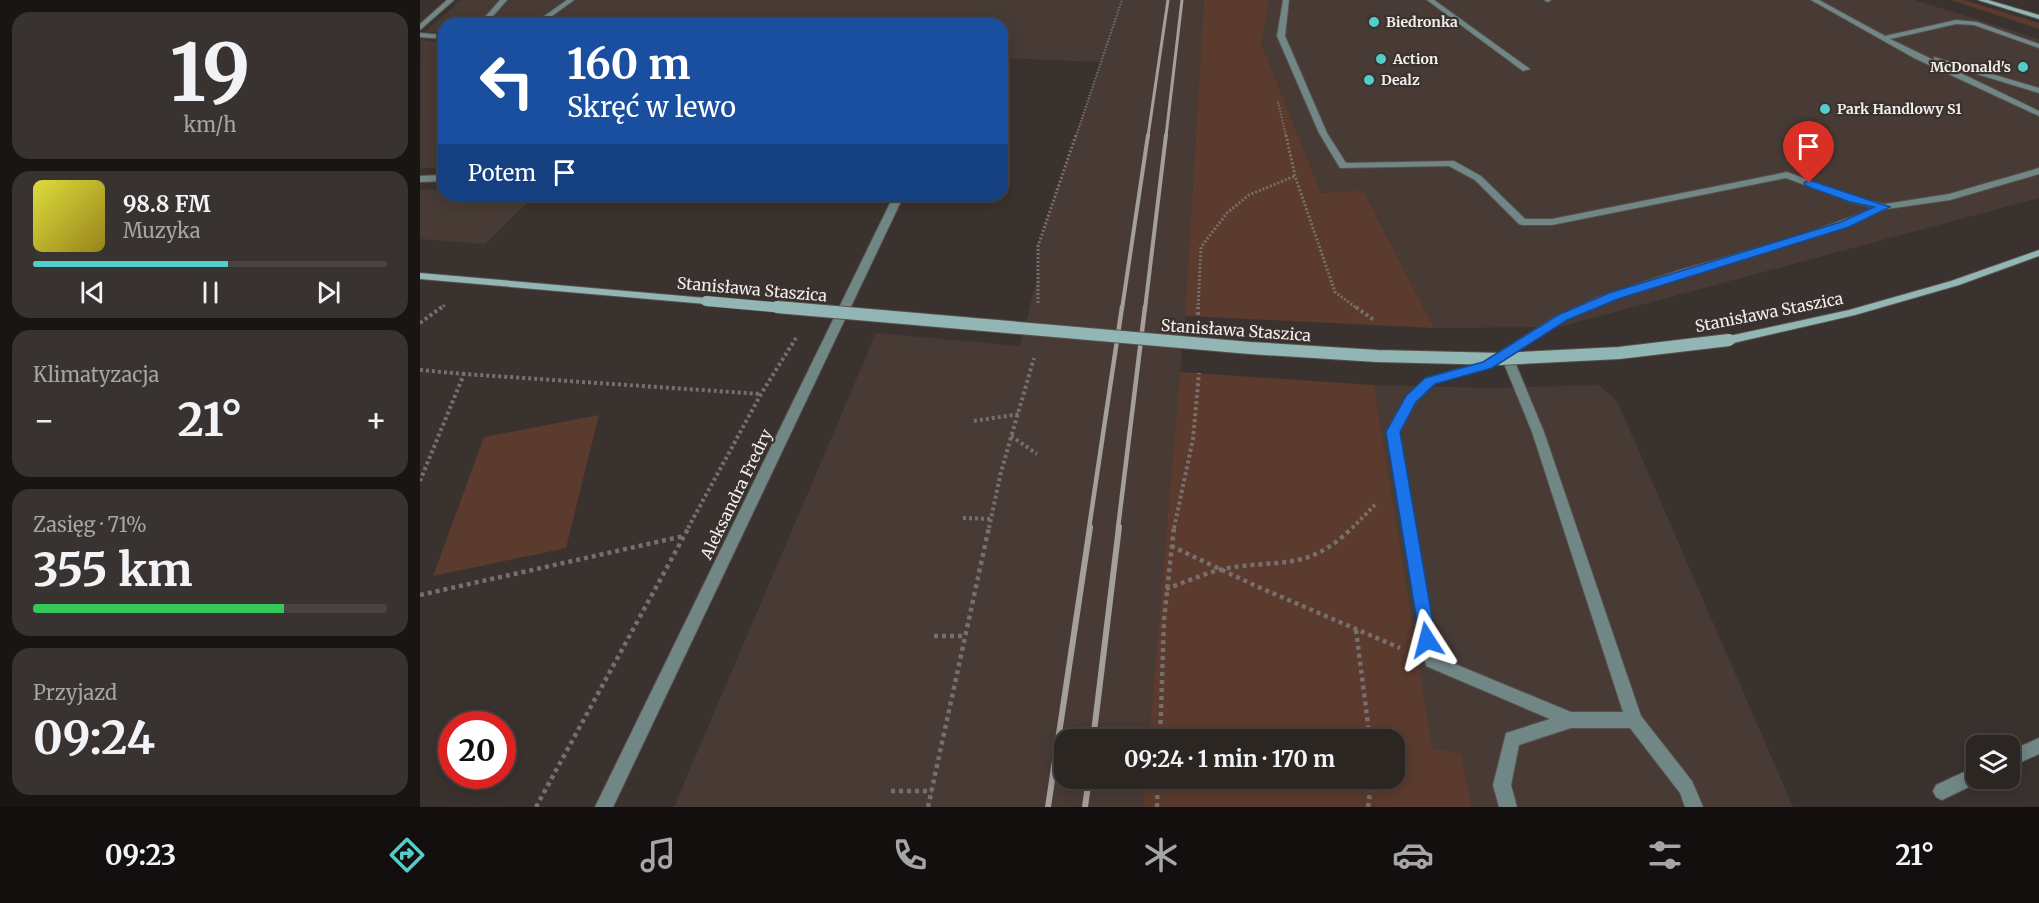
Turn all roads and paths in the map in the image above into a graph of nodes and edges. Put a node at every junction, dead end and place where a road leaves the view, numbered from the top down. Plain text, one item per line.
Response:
1 (451, 0) edge
2 (504, 0) edge
3 (571, 0) edge
4 (1122, 0) edge
5 (1286, 0) edge
6 (1430, 0) edge
7 (1814, 0) edge
8 (1982, 0) edge
9 (2039, 17) edge
10 (488, 18) edge
11 (545, 18) edge
12 (420, 28) edge
13 (420, 35) edge
14 (438, 36) edge
15 (1884, 38) junction
16 (2039, 46) edge
17 (1907, 50) junction
18 (1526, 69) dead end
19 (2039, 91) edge
20 (1278, 99) dead end
21 (2039, 114) edge
22 (2039, 171) edge
23 (438, 178) edge
24 (420, 179) edge
25 (896, 201) edge
26 (1885, 207) junction
27 (2039, 253) edge
28 (420, 276) edge
29 (1038, 309) dead end
30 (1375, 321) dead end
31 (802, 328) dead end
32 (1036, 352) dead end
33 (1506, 354) junction
34 (420, 370) edge
35 (464, 374) junction
36 (761, 394) junction
37 (1020, 414) junction
38 (974, 421) dead end
39 (1011, 436) junction
40 (1037, 454) dead end
41 (1400, 469) junction
42 (420, 481) edge
43 (963, 519) dead end
44 (991, 519) junction
45 (684, 536) junction
46 (1220, 570) junction
47 (1166, 589) junction
48 (420, 595) edge
49 (1356, 629) junction
50 (933, 636) dead end
51 (966, 636) junction
52 (1431, 662) junction
53 (1571, 720) junction
54 (1634, 720) junction
55 (1160, 729) edge
56 (1369, 729) edge
57 (2039, 746) edge
58 (2020, 755) edge
59 (1966, 779) edge
60 (1158, 789) edge
61 (1370, 789) edge
62 (891, 790) dead end
63 (1942, 791) dead end
64 (932, 792) junction
65 (536, 807) edge
66 (603, 807) edge
67 (928, 807) edge
68 (1157, 807) edge
69 (1368, 807) edge
70 (1508, 807) edge
71 (1694, 807) edge

1 - 12 street
2 - 10 street
3 - 11 street
4 - 29 path
5 - 26 street
6 - 18 street
7 - 15 street
8 - 9 street
13 - 14 street
15 - 16 street
15 - 17 street
17 - 19 street
17 - 21 street
20 - 30 path
22 - 26 street
23 - 24 street
25 - 66 street, Aleksandra Fredry
26 - 33 street
27 - 28 street, Stanisława Staszica, bridge
31 - 36 path
32 - 37 path
33 - 41 street
33 - 54 street
34 - 35 path
35 - 36 path
35 - 42 path
36 - 45 path
37 - 38 path
37 - 39 path
39 - 40 path
39 - 44 path
41 - 46 path
41 - 52 street
43 - 44 path
44 - 51 path
45 - 48 path
45 - 65 path
46 - 47 path
46 - 47 path
46 - 49 path
47 - 55 path
49 - 52 path
49 - 56 path
50 - 51 path
51 - 64 path
52 - 53 street
53 - 54 street
53 - 70 street
54 - 71 street
57 - 58 street
59 - 63 street
60 - 68 path
61 - 69 path
62 - 64 path
64 - 67 path

